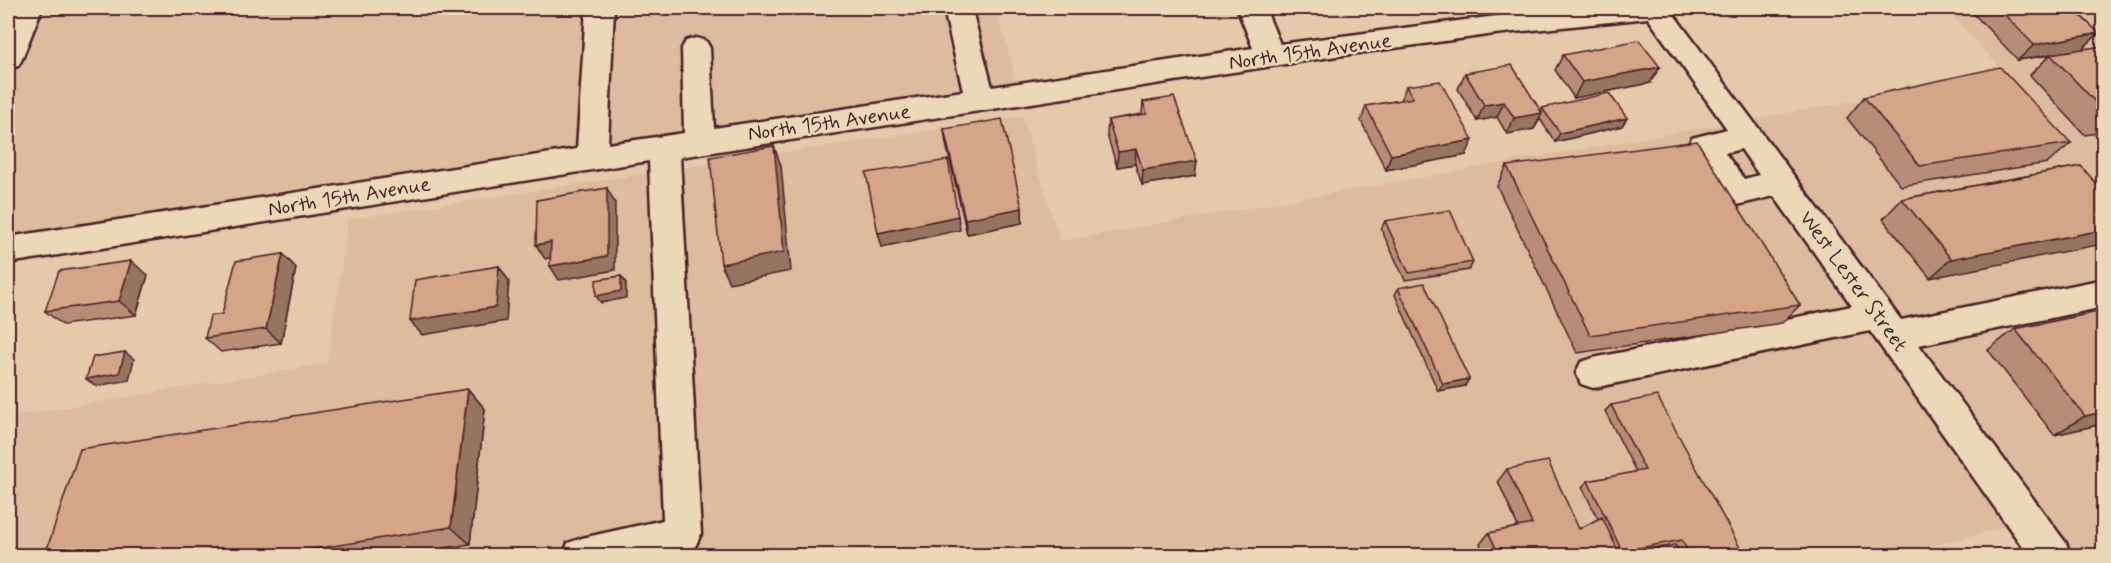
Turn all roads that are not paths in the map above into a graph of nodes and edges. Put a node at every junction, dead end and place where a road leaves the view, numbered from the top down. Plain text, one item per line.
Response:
1 (28, 8) edge
2 (600, 8) edge
3 (1251, 8) edge
4 (1654, 8) edge
5 (958, 10) dead end
6 (1539, 12) edge
7 (696, 48) dead end
8 (1271, 56) junction
9 (8, 59) edge
10 (980, 99) junction
11 (1749, 136) junction
12 (699, 141) junction
13 (664, 147) junction
14 (592, 157) junction
15 (1782, 182) junction
16 (8, 250) edge
17 (2103, 293) edge
18 (1886, 325) junction
19 (1593, 373) dead end
20 (582, 555) edge
21 (2052, 555) edge

1 - 9 street
2 - 14 street
3 - 8 street
4 - 6 street, North 15th Avenue
4 - 11 street, West Lester Street
5 - 10 street
6 - 8 street, North 15th Avenue
7 - 12 street
8 - 10 street, North 15th Avenue
10 - 12 street, North 15th Avenue
11 - 15 street, West Lester Street
11 - 15 street
12 - 13 street, North 15th Avenue
13 - 14 street, North 15th Avenue
13 - 20 street
14 - 16 street, North 15th Avenue
15 - 18 street, West Lester Street
17 - 18 street
18 - 19 street
18 - 21 street, West Lester Street

